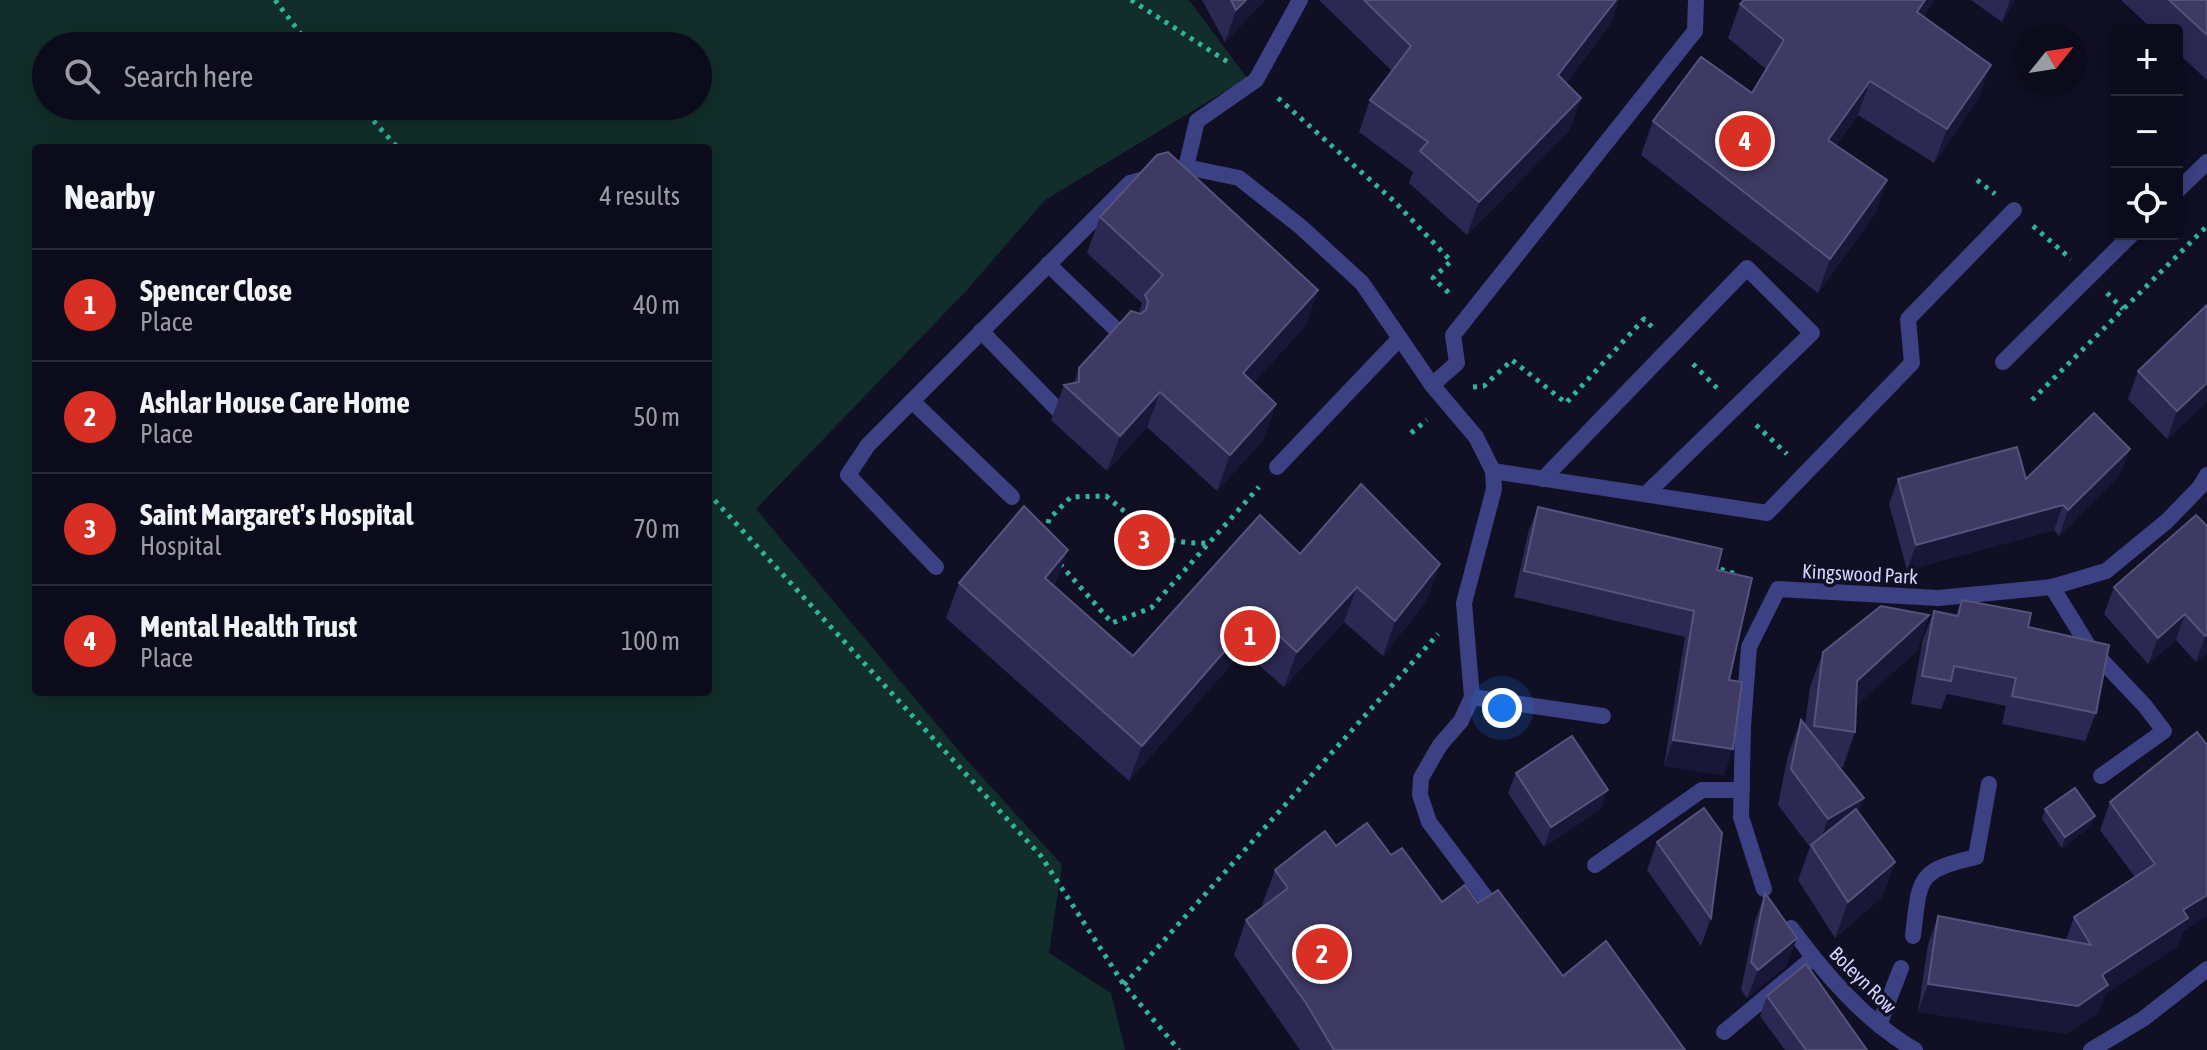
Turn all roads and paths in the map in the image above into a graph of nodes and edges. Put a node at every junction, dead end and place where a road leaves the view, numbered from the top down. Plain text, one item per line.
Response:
1 (275, 0) edge
2 (1131, 0) edge
3 (1300, 0) edge
4 (1696, 0) edge
5 (299, 32) edge
6 (1256, 80) junction
7 (373, 120) edge
8 (394, 144) edge
9 (2207, 162) edge
10 (1186, 167) junction
11 (1977, 180) dead end
12 (2183, 185) edge
13 (2014, 210) junction
14 (2207, 226) edge
15 (2126, 240) edge
16 (1048, 264) junction
17 (2089, 275) junction
18 (2123, 309) junction
19 (1471, 312) junction
20 (981, 331) junction
21 (1125, 338) edge
22 (1400, 338) junction
23 (2003, 362) dead end
24 (1432, 385) junction
25 (2032, 400) dead end
26 (912, 401) junction
27 (1446, 403) junction
28 (1058, 410) dead end
29 (1411, 433) dead end
30 (1277, 467) joint
31 (1493, 471) junction
32 (2207, 475) edge
33 (1543, 479) junction
34 (1646, 494) junction
35 (712, 497) edge
36 (1012, 497) dead end
37 (1209, 543) junction
38 (1043, 545) edge
39 (1053, 556) edge
40 (1703, 563) edge
41 (936, 567) dead end
42 (2052, 587) junction
43 (1778, 589) junction
44 (1464, 603) junction
45 (1472, 697) junction
46 (1603, 716) dead end
47 (1409, 763) dead end
48 (1427, 766) junction
49 (2101, 776) dead end
50 (1989, 784) dead end
51 (1742, 790) junction
52 (1595, 865) dead end
53 (1764, 889) dead end
54 (1791, 928) edge
55 (1511, 932) edge
56 (1913, 936) dead end
57 (1813, 958) junction
58 (1901, 968) dead end
59 (2207, 969) edge
60 (1124, 985) junction
61 (1879, 1025) junction
62 (1724, 1032) dead end
63 (1179, 1050) edge
64 (1915, 1050) edge
65 (2091, 1050) edge

1 - 5 path
2 - 6 path
3 - 6 street
4 - 19 street
6 - 10 street
6 - 19 path
7 - 8 path
9 - 12 street
10 - 16 street
10 - 22 street
11 - 13 path
13 - 17 path
13 - 34 street
14 - 18 path
15 - 17 street
16 - 20 street
16 - 21 street
17 - 18 path
17 - 23 street
18 - 25 path
19 - 24 street
20 - 26 street
20 - 28 street
22 - 24 street
22 - 30 street
24 - 27 street
26 - 36 street
26 - 41 street
27 - 29 path
27 - 31 street
30 - 37 path
31 - 33 street
31 - 44 street
32 - 42 street, Kingswood Park
33 - 34 street
33 - 34 street
35 - 60 path
37 - 38 path
37 - 39 path
40 - 43 path
42 - 43 street, Kingswood Park
42 - 49 street
43 - 51 street, Kingswood Park
44 - 45 street
44 - 60 path
45 - 46 street
45 - 48 street
47 - 48 street
48 - 55 street
50 - 56 street
51 - 52 street
51 - 53 street, Kingswood Park
54 - 57 street, Boleyn Row
57 - 61 street, Boleyn Row
57 - 62 street
58 - 61 street
59 - 65 street
60 - 63 path
61 - 64 street, Boleyn Row

